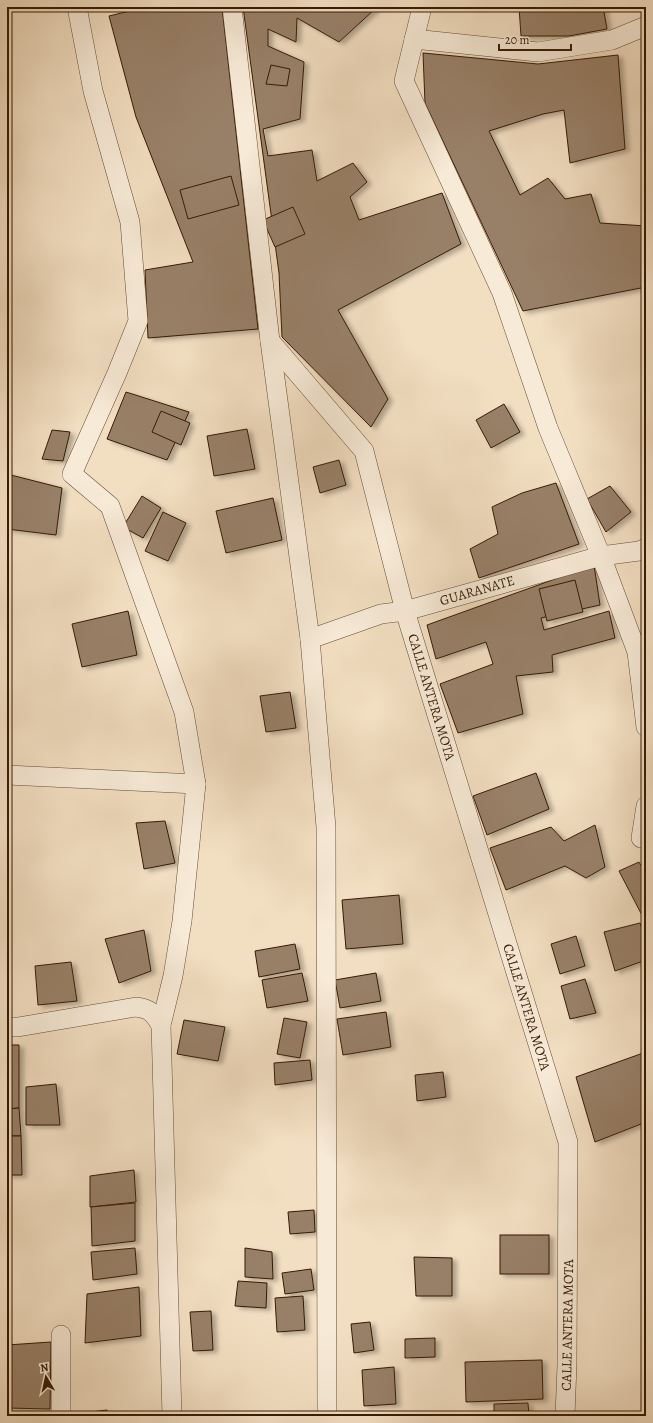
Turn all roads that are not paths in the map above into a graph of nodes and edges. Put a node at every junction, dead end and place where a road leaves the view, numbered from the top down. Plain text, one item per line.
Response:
1 (78, 7) edge
2 (232, 7) edge
3 (422, 7) edge
4 (646, 26) edge
5 (414, 39) junction
6 (270, 341) junction
7 (646, 548) edge
8 (600, 556) junction
9 (405, 611) junction
10 (310, 639) junction
11 (646, 726) edge
12 (7, 776) edge
13 (196, 784) junction
14 (646, 806) edge
15 (641, 838) dead end
16 (162, 1025) junction
17 (7, 1027) edge
18 (61, 1335) dead end
19 (61, 1416) edge
20 (172, 1416) edge
21 (327, 1416) edge
22 (565, 1416) edge

1 - 13 street
2 - 6 street
3 - 5 street
4 - 5 street
5 - 8 street
6 - 9 street, CALLE ANTERA MOTA
6 - 10 street
7 - 8 street, GUARANATE
8 - 9 street, GUARANATE
8 - 11 street
9 - 10 street, GUARANATE
9 - 22 street, CALLE ANTERA MOTA
10 - 21 street
12 - 13 street
13 - 16 street
14 - 15 street
16 - 17 street
16 - 20 street
18 - 19 street

